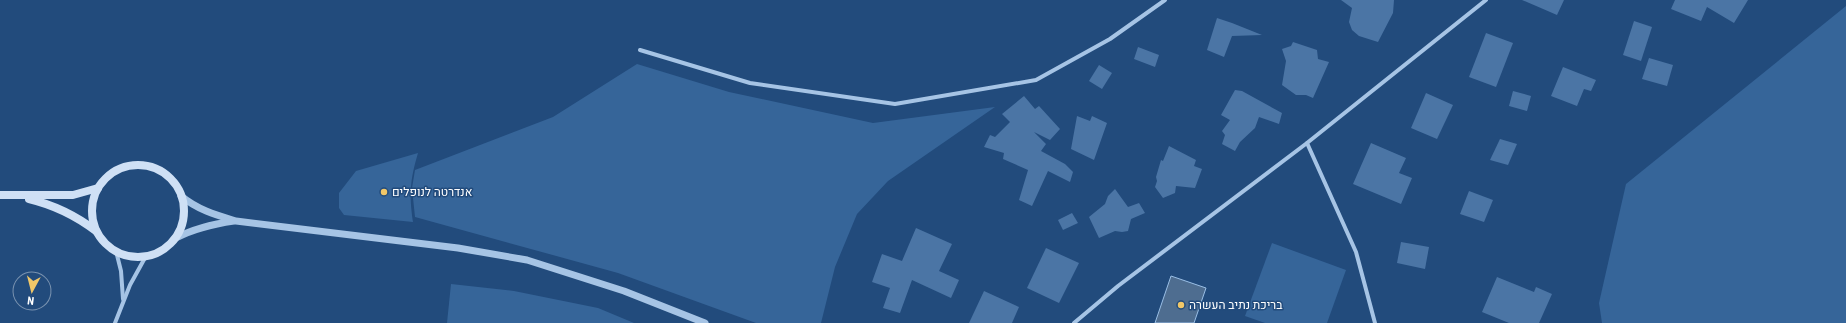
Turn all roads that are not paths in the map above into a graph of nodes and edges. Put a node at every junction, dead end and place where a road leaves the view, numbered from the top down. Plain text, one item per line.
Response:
1 (1165, 0) edge
2 (1486, 0) edge
3 (640, 50) dead end
4 (1307, 143) junction
5 (98, 188) junction
6 (0, 195) edge
7 (17, 196) junction
8 (182, 196) junction
9 (236, 221) junction
10 (96, 231) junction
11 (176, 238) junction
12 (116, 251) junction
13 (146, 256) junction
14 (123, 299) junction
15 (115, 323) edge
16 (705, 323) edge
17 (1074, 323) edge
18 (1375, 323) edge

1 - 3 street
2 - 4 street
4 - 17 street
4 - 18 street
5 - 7 main road
5 - 8 main road
5 - 10 main road
6 - 7 main road
7 - 10 main road
8 - 9 street
8 - 11 main road
9 - 11 street
9 - 16 street
10 - 12 main road
11 - 13 main road
12 - 13 main road
12 - 14 street
13 - 14 street
14 - 15 street

